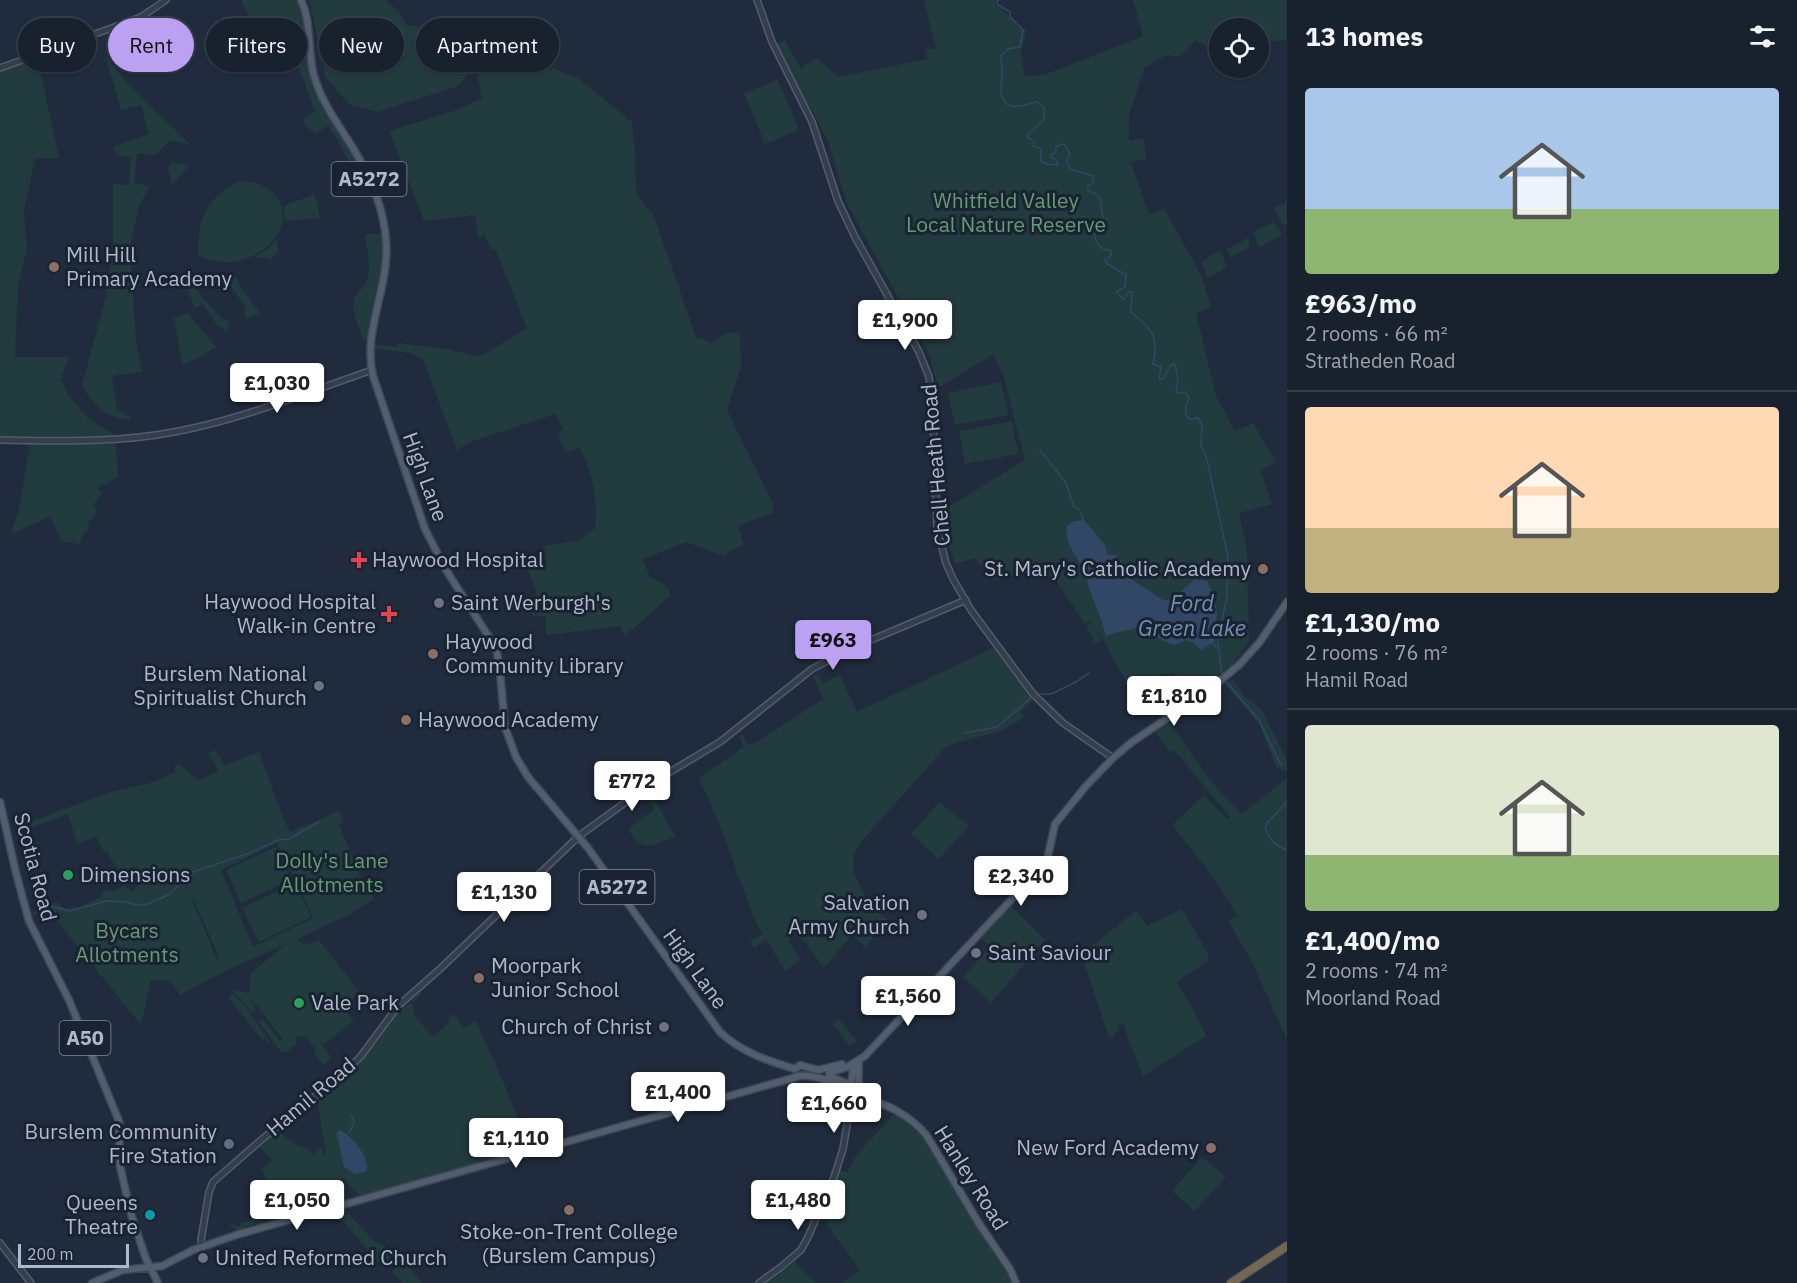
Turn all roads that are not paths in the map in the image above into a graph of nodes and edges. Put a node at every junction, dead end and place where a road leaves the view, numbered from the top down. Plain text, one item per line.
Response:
1 (166, 0) edge
2 (301, 0) edge
3 (757, 0) edge
4 (0, 68) edge
5 (372, 370) junction
6 (0, 440) edge
7 (966, 600) junction
8 (1287, 602) edge
9 (1113, 758) junction
10 (0, 802) edge
11 (579, 836) junction
12 (857, 1062) junction
13 (783, 1065) junction
14 (800, 1072) junction
15 (824, 1074) junction
16 (781, 1081) junction
17 (853, 1089) junction
18 (0, 1243) edge
19 (202, 1246) junction
20 (1287, 1246) edge
21 (150, 1268) junction
22 (31, 1283) edge
23 (92, 1283) edge
24 (158, 1283) edge
25 (759, 1283) edge
26 (1016, 1283) edge
27 (1231, 1283) edge

1 - 4 street
2 - 5 main road, High Lane / A5272
3 - 7 street, Chell Heath Road
5 - 6 street
5 - 11 main road, High Lane / A5272
7 - 9 street, Chell Heath Road
7 - 11 street, Hamil Road
8 - 9 main road
9 - 12 main road
10 - 21 main road, Scotia Road / A50
11 - 13 main road, High Lane / A5272
11 - 19 street, Hamil Road
12 - 15 main road
12 - 17 main road
13 - 14 main road, High Lane / A5272
13 - 16 main road
14 - 15 main road, A5272
14 - 16 main road
15 - 17 main road, A5272
16 - 19 main road
17 - 25 street
17 - 26 main road, Hanley Road / A5272
18 - 22 street
19 - 21 main road
20 - 27 highway
21 - 23 main road
21 - 24 main road, A50

